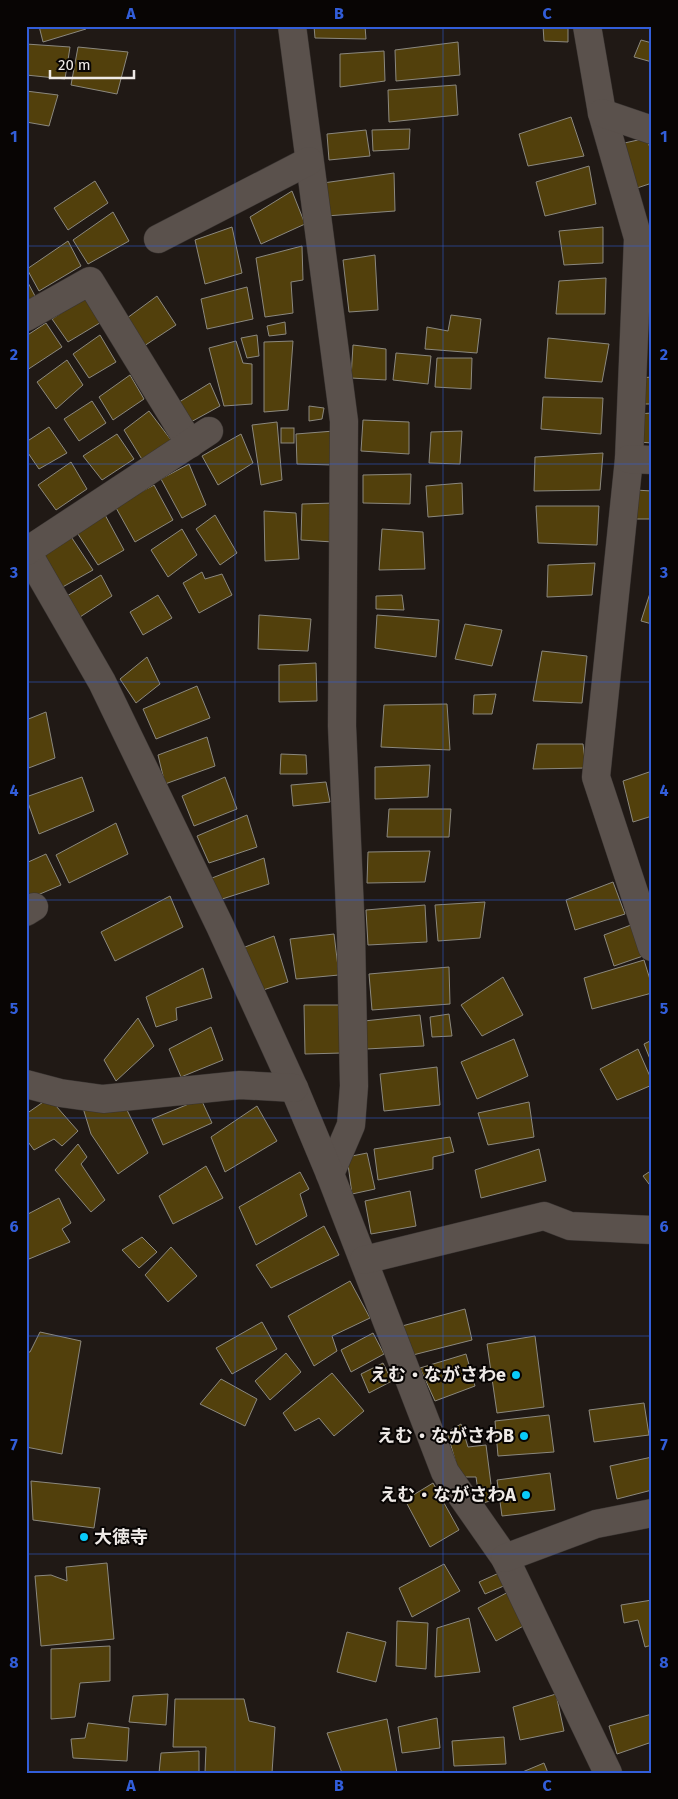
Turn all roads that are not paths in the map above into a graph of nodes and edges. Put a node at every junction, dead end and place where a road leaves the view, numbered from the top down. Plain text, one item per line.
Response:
1 (292, 26) edge
2 (587, 26) edge
3 (602, 113) junction
4 (652, 130) edge
5 (309, 161) junction
6 (158, 239) dead end
7 (26, 317) edge
8 (640, 459) edge
9 (26, 550) edge
10 (652, 947) edge
11 (26, 1084) edge
12 (294, 1088) junction
13 (330, 1174) junction
14 (652, 1230) edge
15 (364, 1260) junction
16 (652, 1513) edge
17 (505, 1558) junction
18 (608, 1773) edge

1 - 5 street
2 - 3 street
3 - 4 street
3 - 8 street
5 - 6 street
5 - 13 street
7 - 9 street
8 - 10 street
9 - 12 street
11 - 12 street
12 - 13 street
13 - 15 street
14 - 15 street
15 - 17 street
16 - 17 street
17 - 18 street

